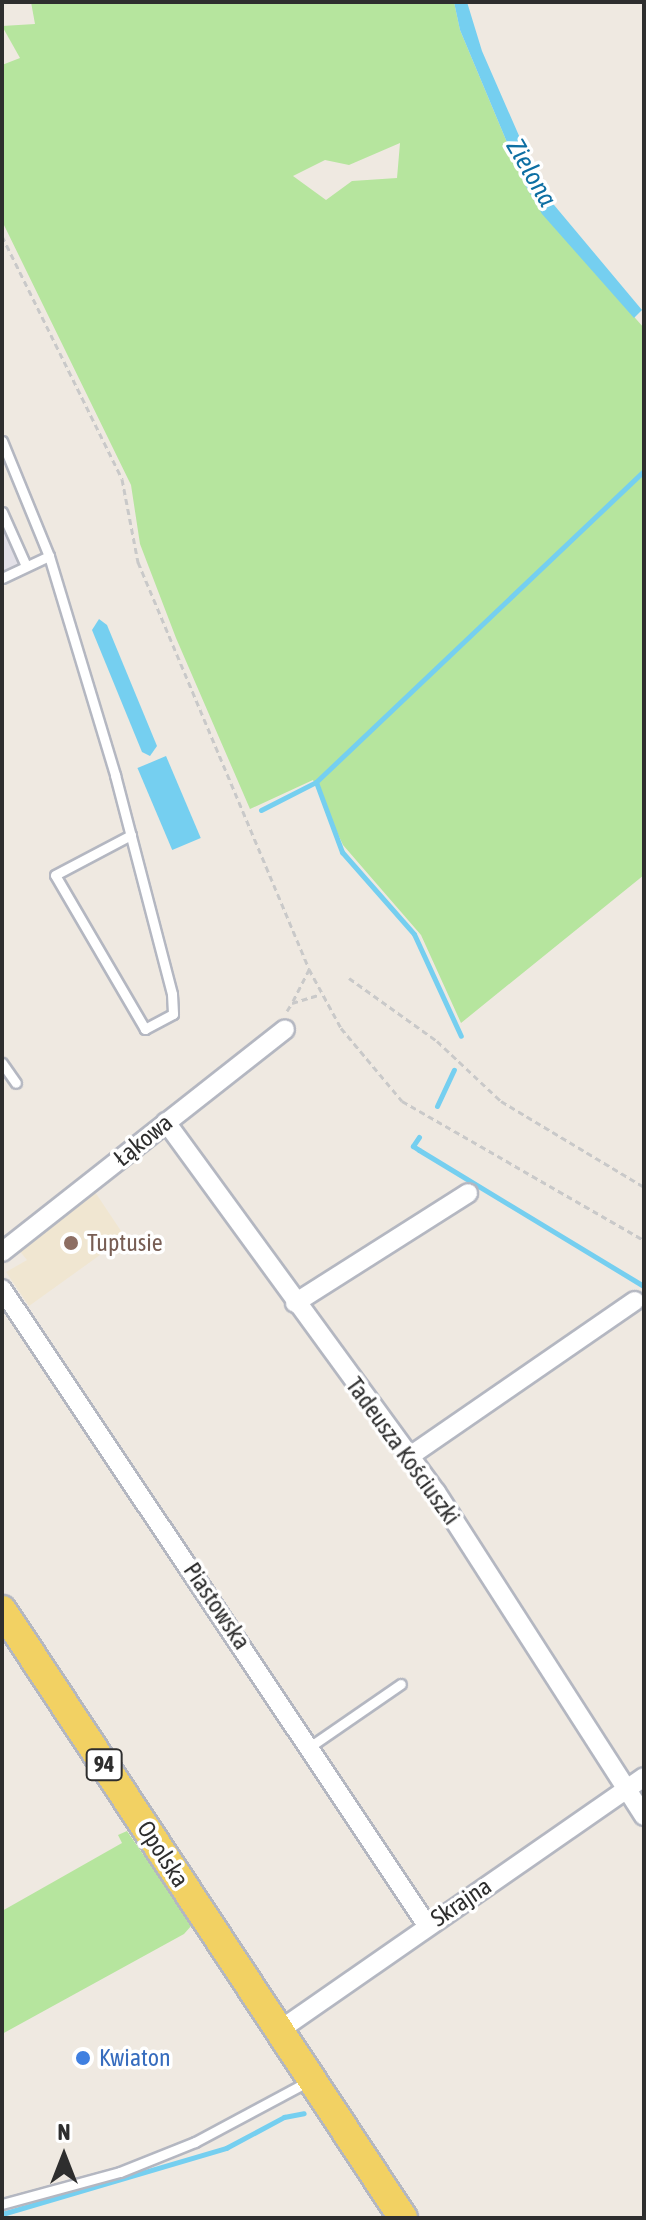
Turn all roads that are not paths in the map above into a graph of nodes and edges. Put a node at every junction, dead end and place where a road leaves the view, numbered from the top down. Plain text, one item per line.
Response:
1 (2, 441) edge
2 (2, 512) edge
3 (49, 556) junction
4 (26, 566) junction
5 (2, 578) edge
6 (131, 835) junction
7 (285, 1029) road end
8 (2, 1063) edge
9 (16, 1083) dead end
10 (166, 1122) junction
11 (468, 1193) dead end
12 (2, 1252) edge
13 (2, 1289) edge
14 (635, 1301) dead end
15 (295, 1303) junction
16 (410, 1456) junction
17 (2, 1610) edge
18 (401, 1684) dead end
19 (311, 1746) junction
20 (644, 1777) edge
21 (626, 1789) junction
22 (644, 1816) edge
23 (427, 1925) junction
24 (280, 2030) junction
25 (318, 2089) junction
26 (2, 2204) edge
27 (403, 2218) edge

1 - 3 lane
2 - 4 lane
3 - 4 lane
3 - 6 lane
4 - 5 lane
6 - 6 lane
7 - 10 street, Łąkowa
8 - 9 lane
10 - 12 street, Łąkowa
10 - 15 street, Tadeusza Kościuszki
11 - 15 street
13 - 19 street, Piastowska
14 - 16 street
15 - 16 street, Tadeusza Kościuszki
16 - 21 street, Tadeusza Kościuszki
17 - 24 main road, Opolska / 94
18 - 19 lane
19 - 23 street, Piastowska
20 - 21 street, Skrajna
21 - 22 street, Tadeusza Kościuszki
21 - 23 street, Skrajna
23 - 24 street, Skrajna
24 - 25 main road, Opolska / 94
25 - 26 lane
25 - 27 main road, 94

